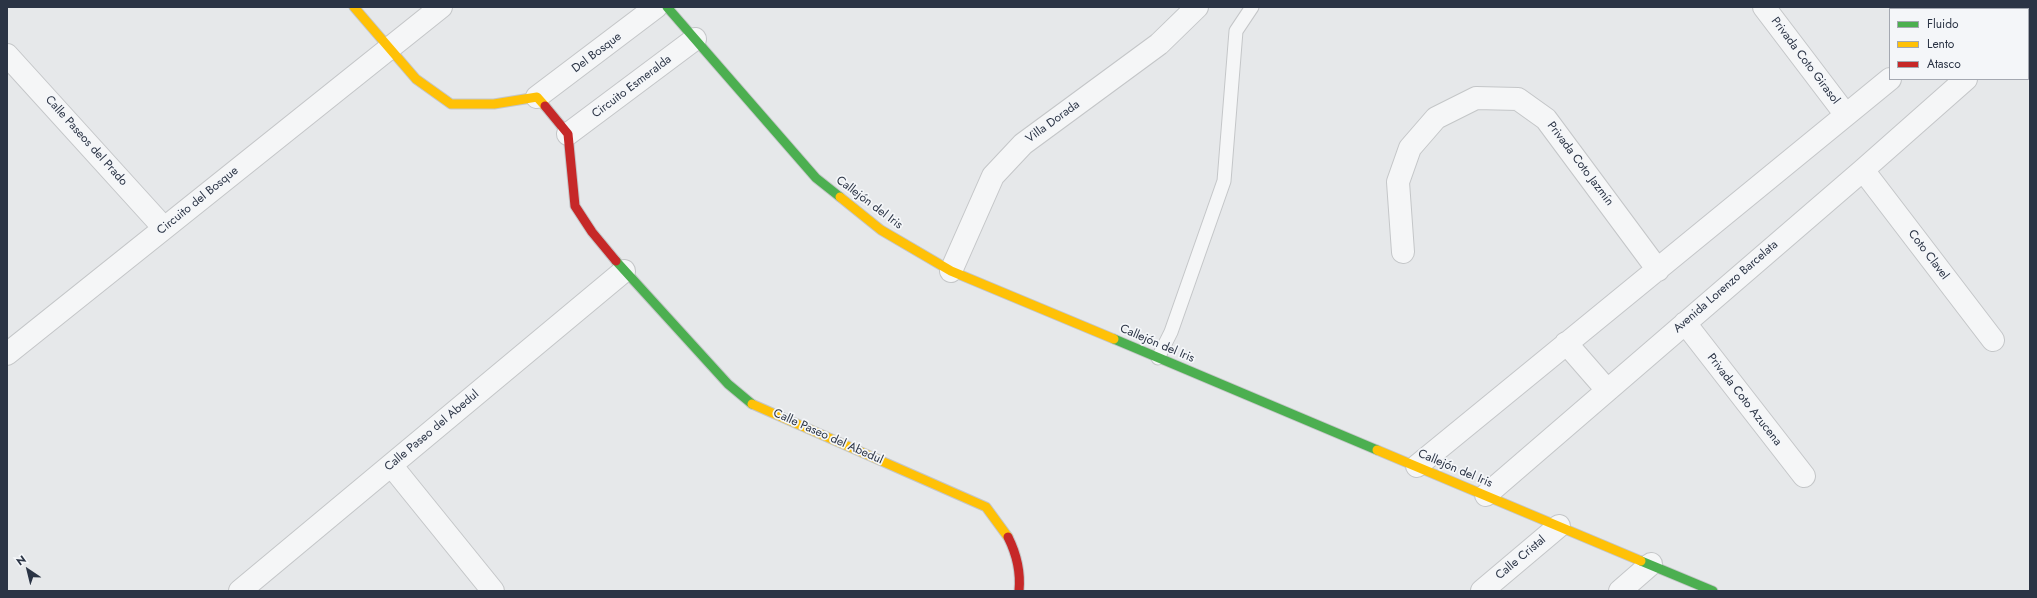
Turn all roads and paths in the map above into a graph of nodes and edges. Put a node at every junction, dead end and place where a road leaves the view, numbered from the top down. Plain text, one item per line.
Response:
1 (354, 7) edge
2 (441, 7) edge
3 (656, 7) edge
4 (667, 7) edge
5 (1197, 7) edge
6 (1252, 7) edge
7 (1764, 7) edge
8 (695, 39) junction
9 (390, 48) junction
10 (7, 55) edge
11 (1889, 80) edge
12 (1965, 80) edge
13 (536, 97) junction
14 (1846, 115) junction
15 (568, 134) junction
16 (1863, 170) junction
17 (164, 228) junction
18 (1403, 252) dead end
19 (950, 270) junction
20 (1658, 270) junction
21 (624, 271) junction
22 (1684, 323) junction
23 (1993, 340) dead end
24 (1566, 344) junction
25 (7, 354) edge
26 (1158, 358) junction
27 (1607, 390) junction
28 (391, 465) junction
29 (1417, 466) junction
30 (1804, 476) dead end
31 (1486, 495) junction
32 (1559, 526) junction
33 (1652, 564) junction
34 (240, 591) edge
35 (493, 591) edge
36 (1019, 591) edge
37 (1482, 591) edge
38 (1620, 591) edge
39 (1713, 591) edge

1 - 9 street
2 - 9 street, Circuito del Bosque
3 - 13 street, Del Bosque
4 - 8 street, Callejón del Iris
5 - 19 street, Villa Dorada
6 - 26 lane
7 - 14 street, Privada Coto Girasol
8 - 15 street, Circuito Esmeralda
8 - 19 street, Callejón del Iris
9 - 13 street
9 - 17 street, Circuito del Bosque
10 - 17 street, Calle Paseos del Prado
11 - 14 street
12 - 16 street, Avenida Lorenzo Barcelata
13 - 15 street
14 - 20 street
15 - 21 street, Calle Paseo del Abedul
16 - 22 street, Avenida Lorenzo Barcelata
16 - 23 street, Coto Clavel
17 - 25 street, Circuito del Bosque
18 - 20 street, Privada Coto Jazmín
19 - 26 street, Callejón del Iris
20 - 24 street
21 - 28 street, Calle Paseo del Abedul
21 - 36 street, Calle Paseo del Abedul
22 - 27 street, Avenida Lorenzo Barcelata
22 - 30 street, Privada Coto Azucena
24 - 27 street
24 - 29 street
26 - 29 street, Callejón del Iris
27 - 31 street, Avenida Lorenzo Barcelata
28 - 34 street, Calle Paseo del Abedul
28 - 35 street
29 - 31 street, Callejón del Iris
31 - 32 street, Callejón del Iris
32 - 33 street, Callejón del Iris
32 - 37 street, Calle Cristal
33 - 38 street
33 - 39 street, Callejón del Iris

